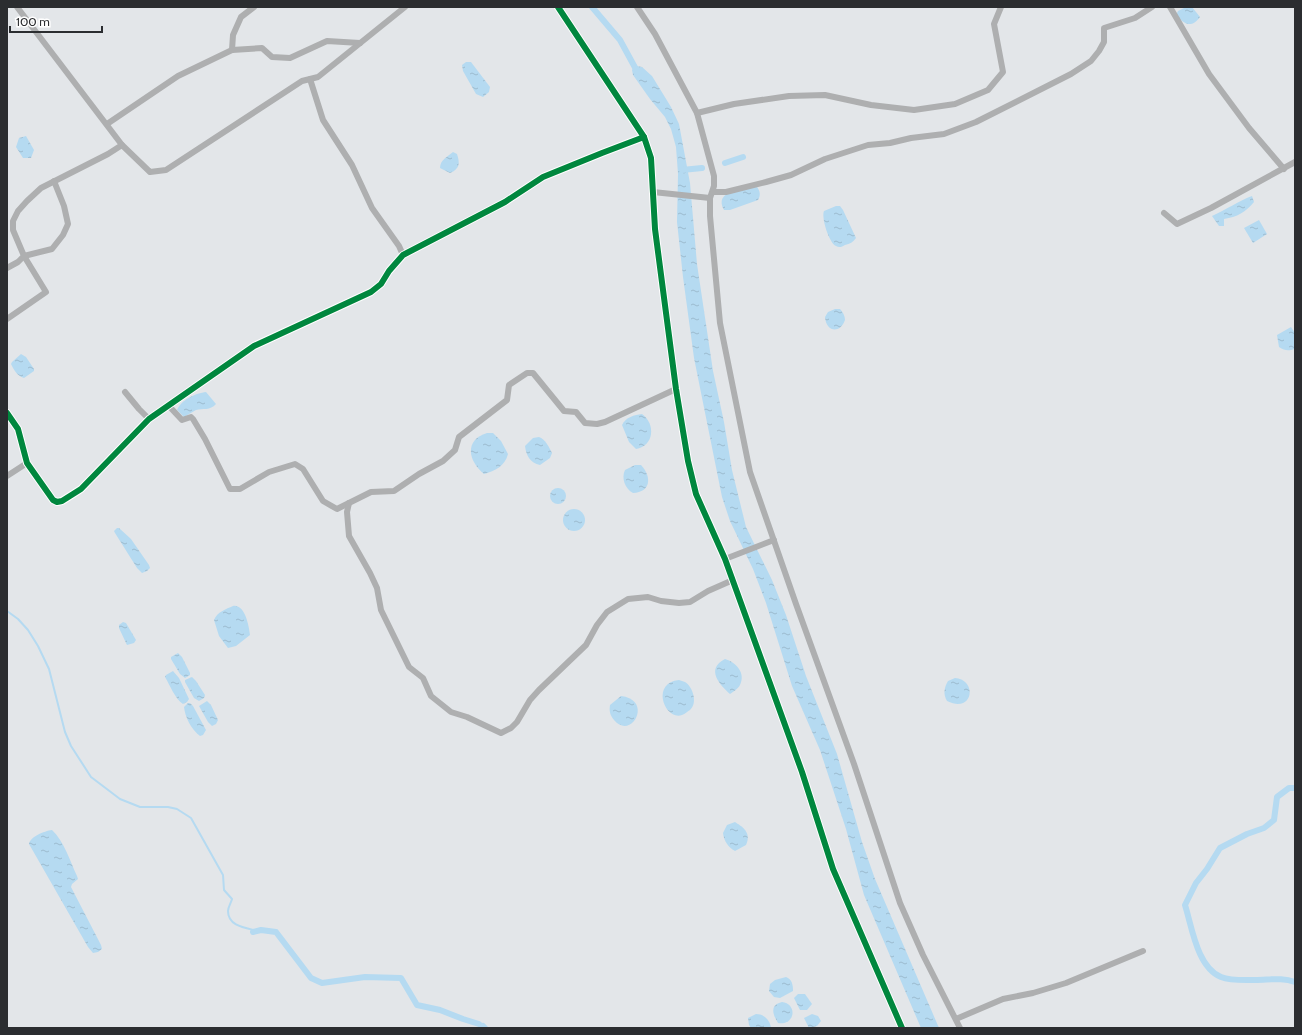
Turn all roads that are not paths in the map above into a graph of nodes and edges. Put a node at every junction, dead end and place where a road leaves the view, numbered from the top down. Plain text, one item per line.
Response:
1 (17, 7) edge
2 (254, 7) edge
3 (405, 7) edge
4 (558, 7) edge
5 (637, 7) edge
6 (1001, 7) edge
7 (1152, 7) edge
8 (1170, 7) edge
9 (360, 43) junction
10 (232, 50) junction
11 (310, 79) junction
12 (697, 113) junction
13 (106, 124) junction
14 (644, 137) junction
15 (122, 145) junction
16 (1295, 162) edge
17 (1284, 169) junction
18 (54, 181) junction
19 (653, 192) junction
20 (713, 192) junction
21 (710, 198) junction
22 (1164, 213) dead end
23 (403, 255) junction
24 (24, 256) junction
25 (7, 268) edge
26 (7, 319) edge
27 (676, 389) junction
28 (125, 392) dead end
29 (168, 405) junction
30 (7, 413) edge
31 (148, 419) junction
32 (27, 463) junction
33 (7, 476) edge
34 (349, 503) junction
35 (774, 540) junction
36 (725, 559) junction
37 (733, 580) junction
38 (1143, 952) dead end
39 (956, 1019) junction
40 (902, 1028) edge
41 (960, 1028) edge

1 - 13 street
2 - 10 street
3 - 9 street
4 - 14 street
5 - 12 street
6 - 12 street
7 - 20 street
8 - 17 street
9 - 10 street
9 - 11 street
10 - 13 street
11 - 15 street
11 - 23 street
12 - 20 street
13 - 15 street
14 - 19 street
14 - 23 street
15 - 18 street
16 - 17 street
17 - 22 street
18 - 24 street
18 - 24 street
19 - 21 street
19 - 27 street
20 - 21 street
21 - 35 street
23 - 29 street
24 - 25 street
24 - 26 street
27 - 34 street
27 - 36 street
28 - 31 street
29 - 31 street
29 - 34 street
30 - 32 street
31 - 32 street
32 - 33 street
34 - 37 street
35 - 36 street
35 - 39 street
36 - 37 street
37 - 40 street
38 - 39 street
39 - 41 street

